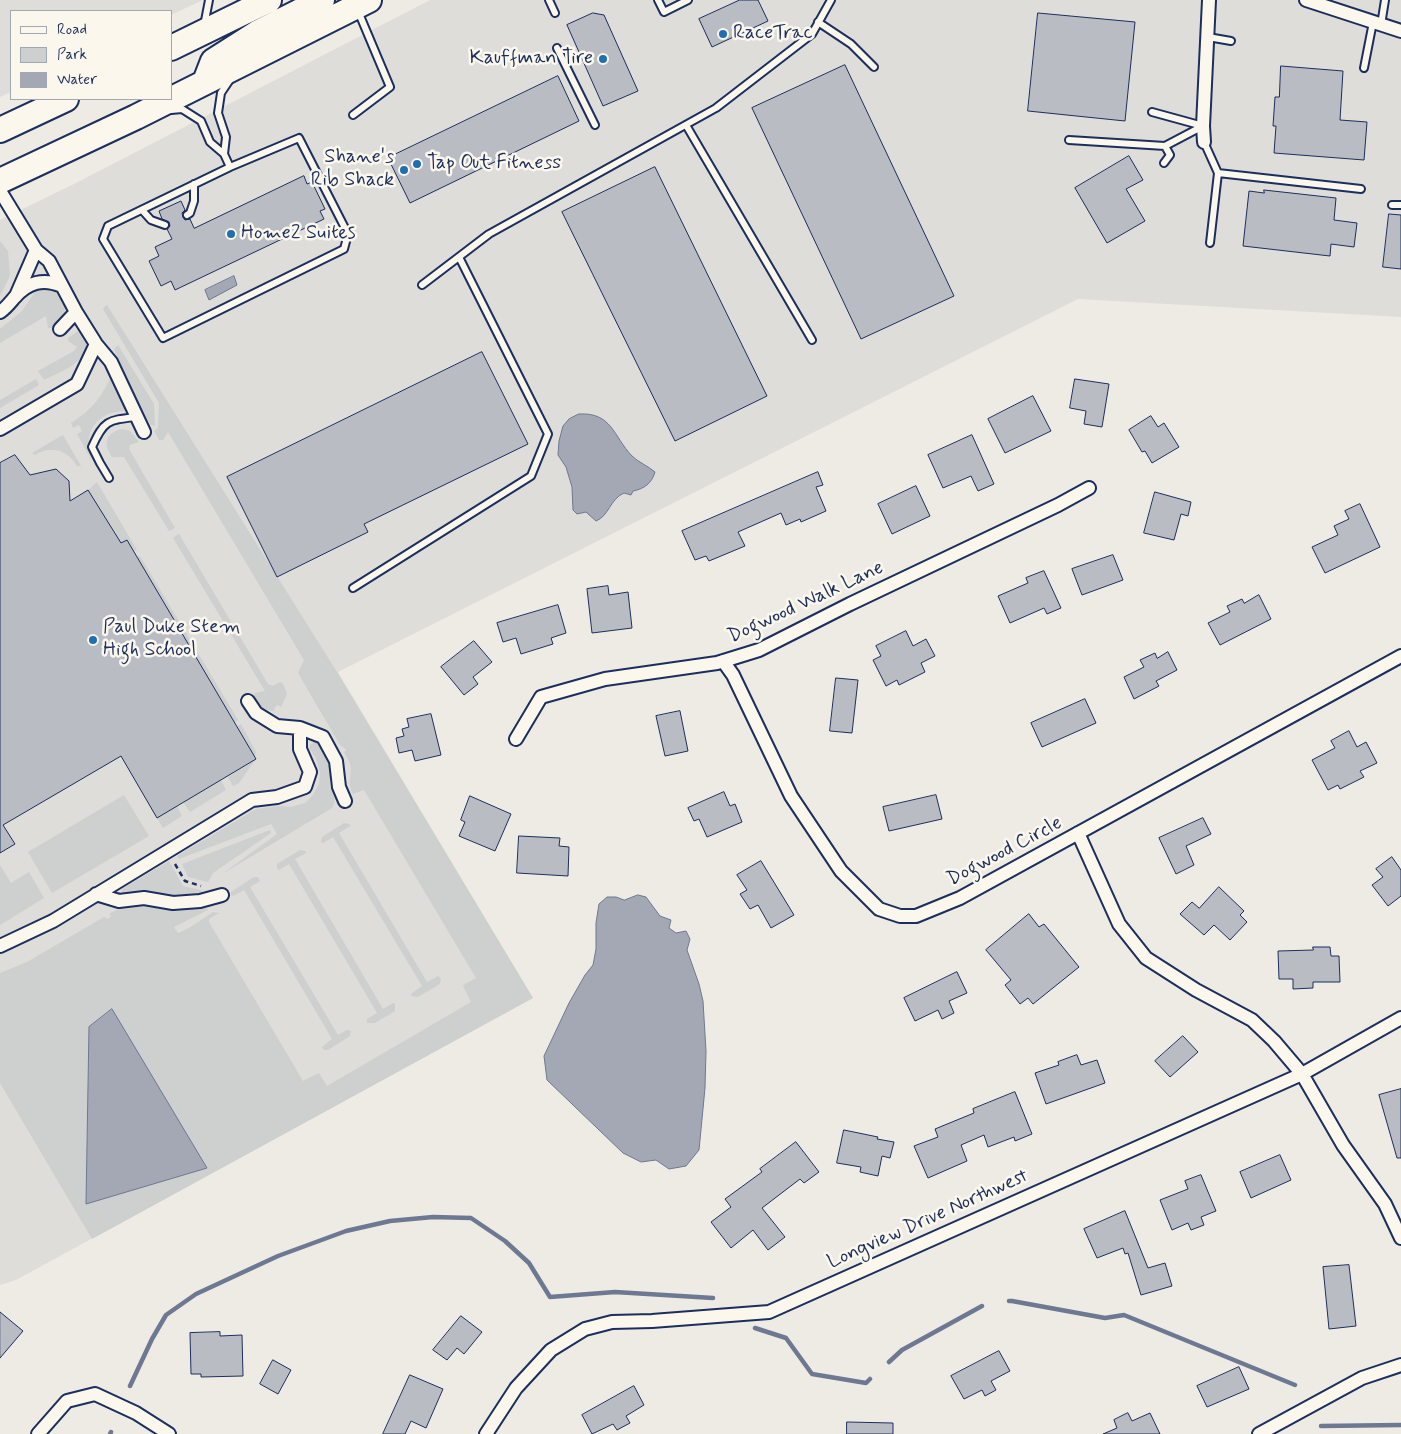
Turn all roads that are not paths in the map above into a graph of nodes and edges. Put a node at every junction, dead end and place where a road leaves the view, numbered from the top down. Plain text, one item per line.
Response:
1 (210, 0) edge
2 (269, 0) edge
3 (322, 0) edge
4 (549, 0) edge
5 (658, 0) edge
6 (688, 0) edge
7 (830, 0) edge
8 (1209, 0) edge
9 (1306, 0) edge
10 (1385, 0) edge
11 (360, 2) edge
12 (555, 13) dead end
13 (818, 22) junction
14 (1377, 24) junction
15 (1401, 31) edge
16 (203, 32) junction
17 (1208, 37) junction
18 (1230, 41) dead end
19 (172, 48) edge
20 (557, 48) dead end
21 (242, 64) junction
22 (874, 67) dead end
23 (1364, 68) dead end
24 (204, 83) junction
25 (172, 99) edge
26 (64, 100) edge
27 (169, 100) edge
28 (145, 112) junction
29 (1152, 112) dead end
30 (353, 115) dead end
31 (595, 125) dead end
32 (686, 125) junction
33 (1203, 126) junction
34 (0, 130) edge
35 (1070, 140) dead end
36 (1204, 142) joint
37 (1165, 146) junction
38 (224, 154) junction
39 (1164, 163) dead end
40 (230, 167) junction
41 (1218, 173) junction
42 (0, 181) edge
43 (194, 184) junction
44 (1361, 189) dead end
45 (0, 191) edge
46 (1392, 205) dead end
47 (1401, 206) edge
48 (142, 210) junction
49 (187, 215) dead end
50 (165, 224) dead end
51 (1210, 243) dead end
52 (36, 250) junction
53 (459, 257) junction
54 (422, 285) dead end
55 (62, 286) junction
56 (16, 296) junction
57 (0, 312) edge
58 (76, 312) junction
59 (60, 329) dead end
60 (812, 340) dead end
61 (96, 344) junction
62 (136, 417) junction
63 (0, 429) edge
64 (144, 432) dead end
65 (109, 478) dead end
66 (1089, 488) dead end
67 (353, 588) dead end
68 (1401, 656) edge
69 (723, 661) junction
70 (248, 701) dead end
71 (300, 728) junction
72 (516, 739) dead end
73 (344, 801) dead end
74 (1078, 833) junction
75 (96, 894) junction
76 (222, 895) dead end
77 (0, 946) edge
78 (1401, 1018) edge
79 (1302, 1074) junction
80 (1401, 1238) edge
81 (1401, 1365) edge
82 (38, 1434) edge
83 (169, 1434) edge
84 (486, 1434) edge
85 (1259, 1434) edge

1 - 16 lane
2 - 16 highway
3 - 24 highway
4 - 12 lane
5 - 6 lane
7 - 13 lane
8 - 17 street
9 - 14 street
10 - 14 lane
11 - 21 highway
11 - 30 lane
13 - 22 lane
13 - 32 lane
14 - 15 street
14 - 23 lane
16 - 19 highway
17 - 18 lane
17 - 33 street
20 - 31 lane
21 - 24 highway
21 - 38 lane
24 - 25 highway
26 - 34 highway
27 - 28 highway
28 - 38 lane
28 - 42 highway
29 - 33 lane
32 - 53 lane
32 - 60 lane
33 - 36 street
33 - 37 lane
35 - 37 lane
36 - 41 lane
37 - 39 lane
38 - 40 lane
40 - 43 lane
40 - 48 lane
41 - 44 lane
41 - 51 lane
43 - 48 lane
43 - 49 lane
45 - 52 street
46 - 47 lane
48 - 50 lane
52 - 55 street
52 - 56 street
53 - 54 lane
53 - 67 lane
55 - 56 street
55 - 58 street
56 - 57 street
58 - 59 street
58 - 61 street
61 - 62 street
61 - 63 street
62 - 64 street
62 - 65 lane
66 - 69 street, Dogwood Walk Lane
68 - 74 street, Dogwood Circle
69 - 72 street, Dogwood Walk Lane
69 - 74 street, Dogwood Circle
70 - 71 street
71 - 73 street
71 - 75 street
74 - 79 street
75 - 76 street
75 - 77 street
78 - 79 street, Longview Drive Northwest
79 - 80 street
79 - 84 street, Longview Drive Northwest
81 - 85 street
82 - 83 street

